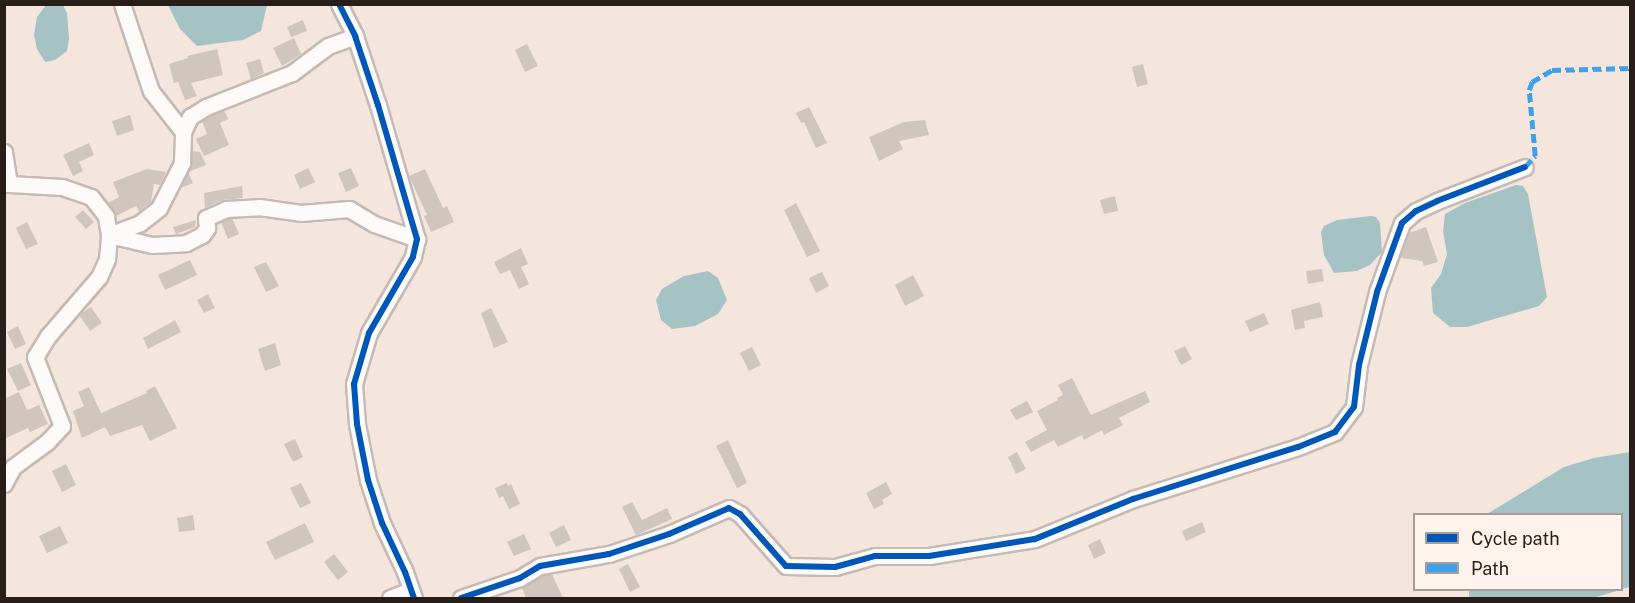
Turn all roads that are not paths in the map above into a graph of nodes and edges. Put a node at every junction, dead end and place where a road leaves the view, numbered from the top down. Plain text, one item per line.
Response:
1 (122, 4) edge
2 (339, 4) edge
3 (355, 36) junction
4 (183, 132) junction
5 (4, 153) edge
6 (1525, 167) dead end
7 (7, 184) edge
8 (109, 235) junction
9 (417, 239) junction
10 (9, 468) edge
11 (4, 484) edge
12 (413, 594) edge
13 (390, 598) edge
14 (461, 598) edge

1 - 4 street
2 - 3 street
3 - 4 street
3 - 9 street
4 - 8 street
5 - 7 street
6 - 14 street
7 - 8 street
8 - 9 street
8 - 10 street
9 - 12 street
10 - 11 street
12 - 13 street

